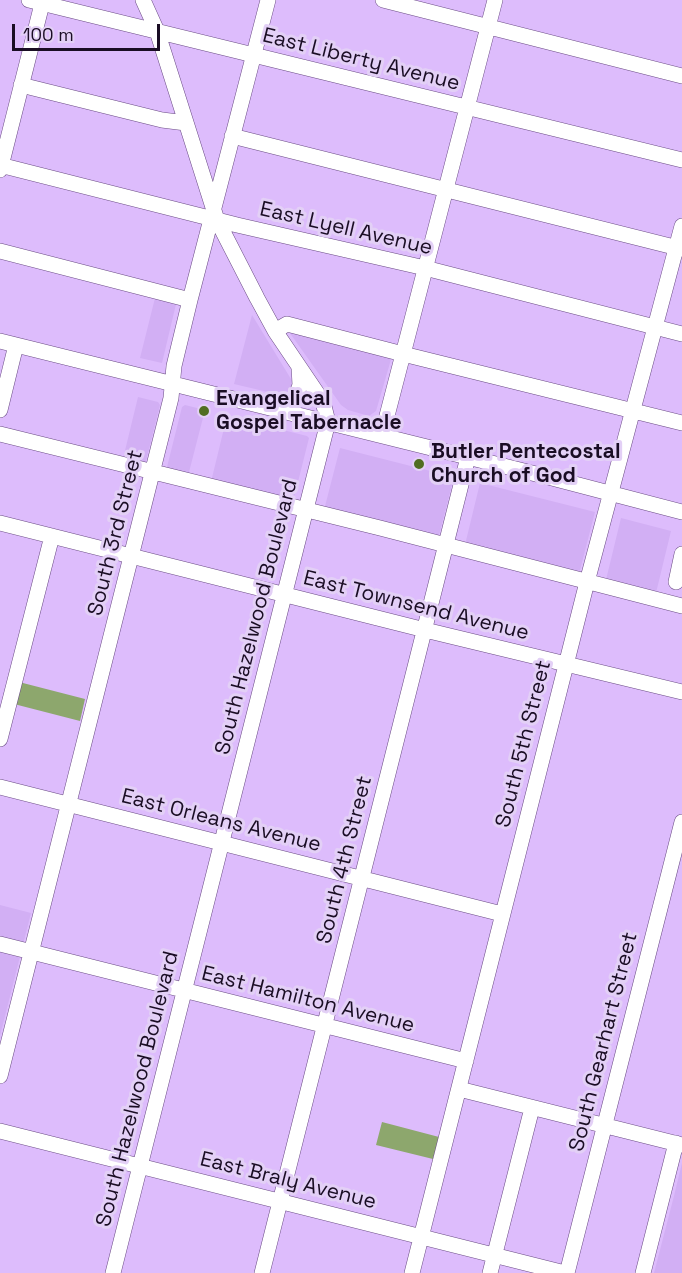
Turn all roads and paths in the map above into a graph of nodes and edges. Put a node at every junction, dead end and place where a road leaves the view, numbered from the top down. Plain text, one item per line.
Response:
1 (143, 0) edge
2 (268, 0) edge
3 (383, 0) edge
4 (495, 0) edge
5 (38, 1) edge
6 (488, 27) junction
7 (157, 31) junction
8 (254, 56) junction
9 (682, 76) edge
10 (21, 85) junction
11 (467, 107) junction
12 (186, 123) junction
13 (232, 136) junction
14 (682, 159) edge
15 (0, 167) edge
16 (446, 189) junction
17 (214, 217) junction
18 (682, 226) edge
19 (679, 248) edge
20 (0, 251) edge
21 (425, 268) junction
22 (190, 300) junction
23 (654, 328) junction
24 (275, 331) junction
25 (682, 334) edge
26 (0, 341) edge
27 (16, 345) junction
28 (403, 354) junction
29 (299, 367) junction
30 (173, 383) junction
31 (0, 410) edge
32 (633, 411) junction
33 (290, 412) junction
34 (328, 422) junction
35 (682, 423) edge
36 (0, 434) edge
37 (382, 435) junction
38 (468, 457) junction
39 (153, 472) junction
40 (610, 494) junction
41 (305, 510) junction
42 (682, 512) edge
43 (0, 523) edge
44 (52, 536) junction
45 (446, 546) junction
46 (682, 554) edge
47 (131, 556) junction
48 (587, 582) junction
49 (676, 582) dead end
50 (284, 595) junction
51 (682, 606) edge
52 (425, 630) junction
53 (566, 665) junction
54 (682, 692) edge
55 (0, 739) edge
56 (0, 787) edge
57 (69, 804) junction
58 (682, 822) edge
59 (222, 843) junction
60 (362, 879) junction
61 (502, 914) junction
62 (0, 944) edge
63 (32, 951) junction
64 (185, 990) junction
65 (324, 1025) junction
66 (466, 1061) junction
67 (0, 1077) edge
68 (459, 1089) junction
69 (532, 1108) junction
70 (604, 1125) junction
71 (0, 1131) edge
72 (679, 1144) edge
73 (140, 1166) junction
74 (280, 1201) junction
75 (421, 1236) junction
76 (494, 1255) junction
77 (113, 1273) edge
78 (262, 1273) edge
79 (412, 1273) edge
80 (490, 1273) edge
81 (566, 1273) edge
82 (643, 1273) edge

1 - 7 street
2 - 8 street, South 3rd Street
3 - 6 street
4 - 6 street
5 - 7 street, East Liberty Avenue
5 - 10 street
6 - 9 street
6 - 11 street
7 - 8 street, East Liberty Avenue
7 - 12 street
8 - 11 street, East Liberty Avenue
8 - 13 street, South 3rd Street
10 - 12 street
10 - 15 street
11 - 14 street, East Liberty Avenue
11 - 16 street
12 - 17 street
13 - 16 street
13 - 17 street, South 3rd Street
15 - 17 street, East Lyell Avenue
16 - 19 street
16 - 21 street
17 - 21 street, East Lyell Avenue
17 - 22 street, South 3rd Street
17 - 24 street
18 - 19 street, South 5th Street
19 - 23 street, South 5th Street
20 - 22 street
21 - 23 street, East Lyell Avenue
21 - 28 street
22 - 30 street, South 3rd Street
23 - 25 street, East Lyell Avenue
23 - 32 street, South 5th Street
24 - 28 street
24 - 29 street
26 - 27 street
27 - 30 street
27 - 31 street
28 - 32 street
28 - 37 street
29 - 33 street
29 - 34 street
30 - 33 street
30 - 39 street, South 3rd Street
32 - 35 street
32 - 40 street, South 5th Street
33 - 34 street
34 - 37 street
34 - 41 street, South Hazelwood Boulevard
36 - 39 street
37 - 38 street
38 - 40 street
38 - 45 street, South 4th Street
39 - 41 street
39 - 47 street, South 3rd Street
40 - 42 street
40 - 48 street, South 5th Street
41 - 45 street
41 - 50 street, South Hazelwood Boulevard
43 - 44 street, East Townsend Avenue
44 - 47 street, East Townsend Avenue
44 - 55 street
45 - 48 street
45 - 52 street, South 4th Street
46 - 49 street
47 - 50 street, East Townsend Avenue
47 - 57 street, South 3rd Street
48 - 51 street
48 - 53 street, South 5th Street
50 - 52 street, East Townsend Avenue
50 - 59 street, South Hazelwood Boulevard
52 - 53 street, East Townsend Avenue
52 - 60 street, South 4th Street
53 - 54 street, East Townsend Avenue
53 - 61 street, South 5th Street
56 - 57 street, East Orleans Avenue
57 - 59 street, East Orleans Avenue
57 - 63 street, South 3rd Street
58 - 70 street, South Gearhart Street
59 - 60 street, East Orleans Avenue
59 - 64 street, South Hazelwood Boulevard
60 - 61 street, East Orleans Avenue
60 - 65 street, South 4th Street
61 - 66 street, South 5th Street
62 - 63 street, East Hamilton Avenue
63 - 64 street, East Hamilton Avenue
63 - 67 street, South 3rd Street
64 - 65 street, East Hamilton Avenue
64 - 73 street, South Hazelwood Boulevard
65 - 66 street, East Hamilton Avenue
65 - 74 street, South 4th Street
66 - 68 street, South 5th Street
68 - 69 street
68 - 75 street, South 5th Street
69 - 70 street
69 - 76 street
70 - 72 street
70 - 81 street, South Gearhart Street
71 - 73 street, East Braly Avenue
72 - 82 street
73 - 74 street, East Braly Avenue
73 - 77 street, South Hazelwood Boulevard
74 - 75 street, East Braly Avenue
74 - 78 street, South 4th Street
75 - 76 street, East Braly Avenue
75 - 79 street, South 5th Street
76 - 80 street
76 - 81 street, East Braly Avenue

